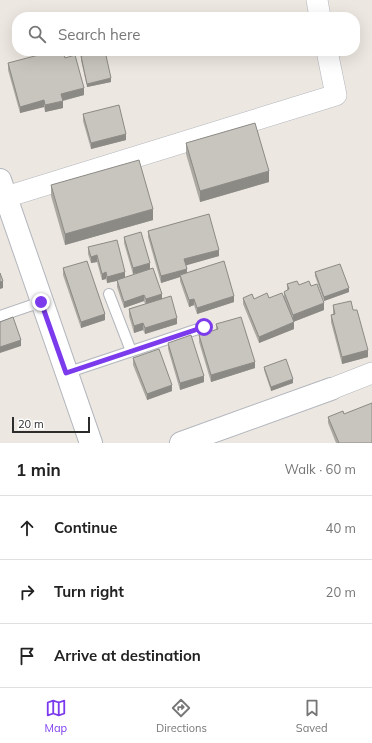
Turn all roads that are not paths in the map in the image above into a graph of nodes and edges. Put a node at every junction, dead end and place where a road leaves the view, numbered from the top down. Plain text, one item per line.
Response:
1 (317, 0) edge
2 (319, 12) edge
3 (328, 56) edge
4 (3, 189) edge
5 (109, 294) dead end
6 (41, 302) junction
7 (0, 316) edge
8 (204, 327) dead end
9 (131, 351) junction
10 (66, 373) junction
11 (372, 373) edge
12 (331, 389) joint
13 (91, 443) edge
14 (181, 443) edge

1 - 2 street
3 - 4 street
4 - 6 street
5 - 9 lane
6 - 7 lane
6 - 10 street
8 - 9 lane
9 - 10 lane
10 - 13 street
11 - 12 street
12 - 14 street

